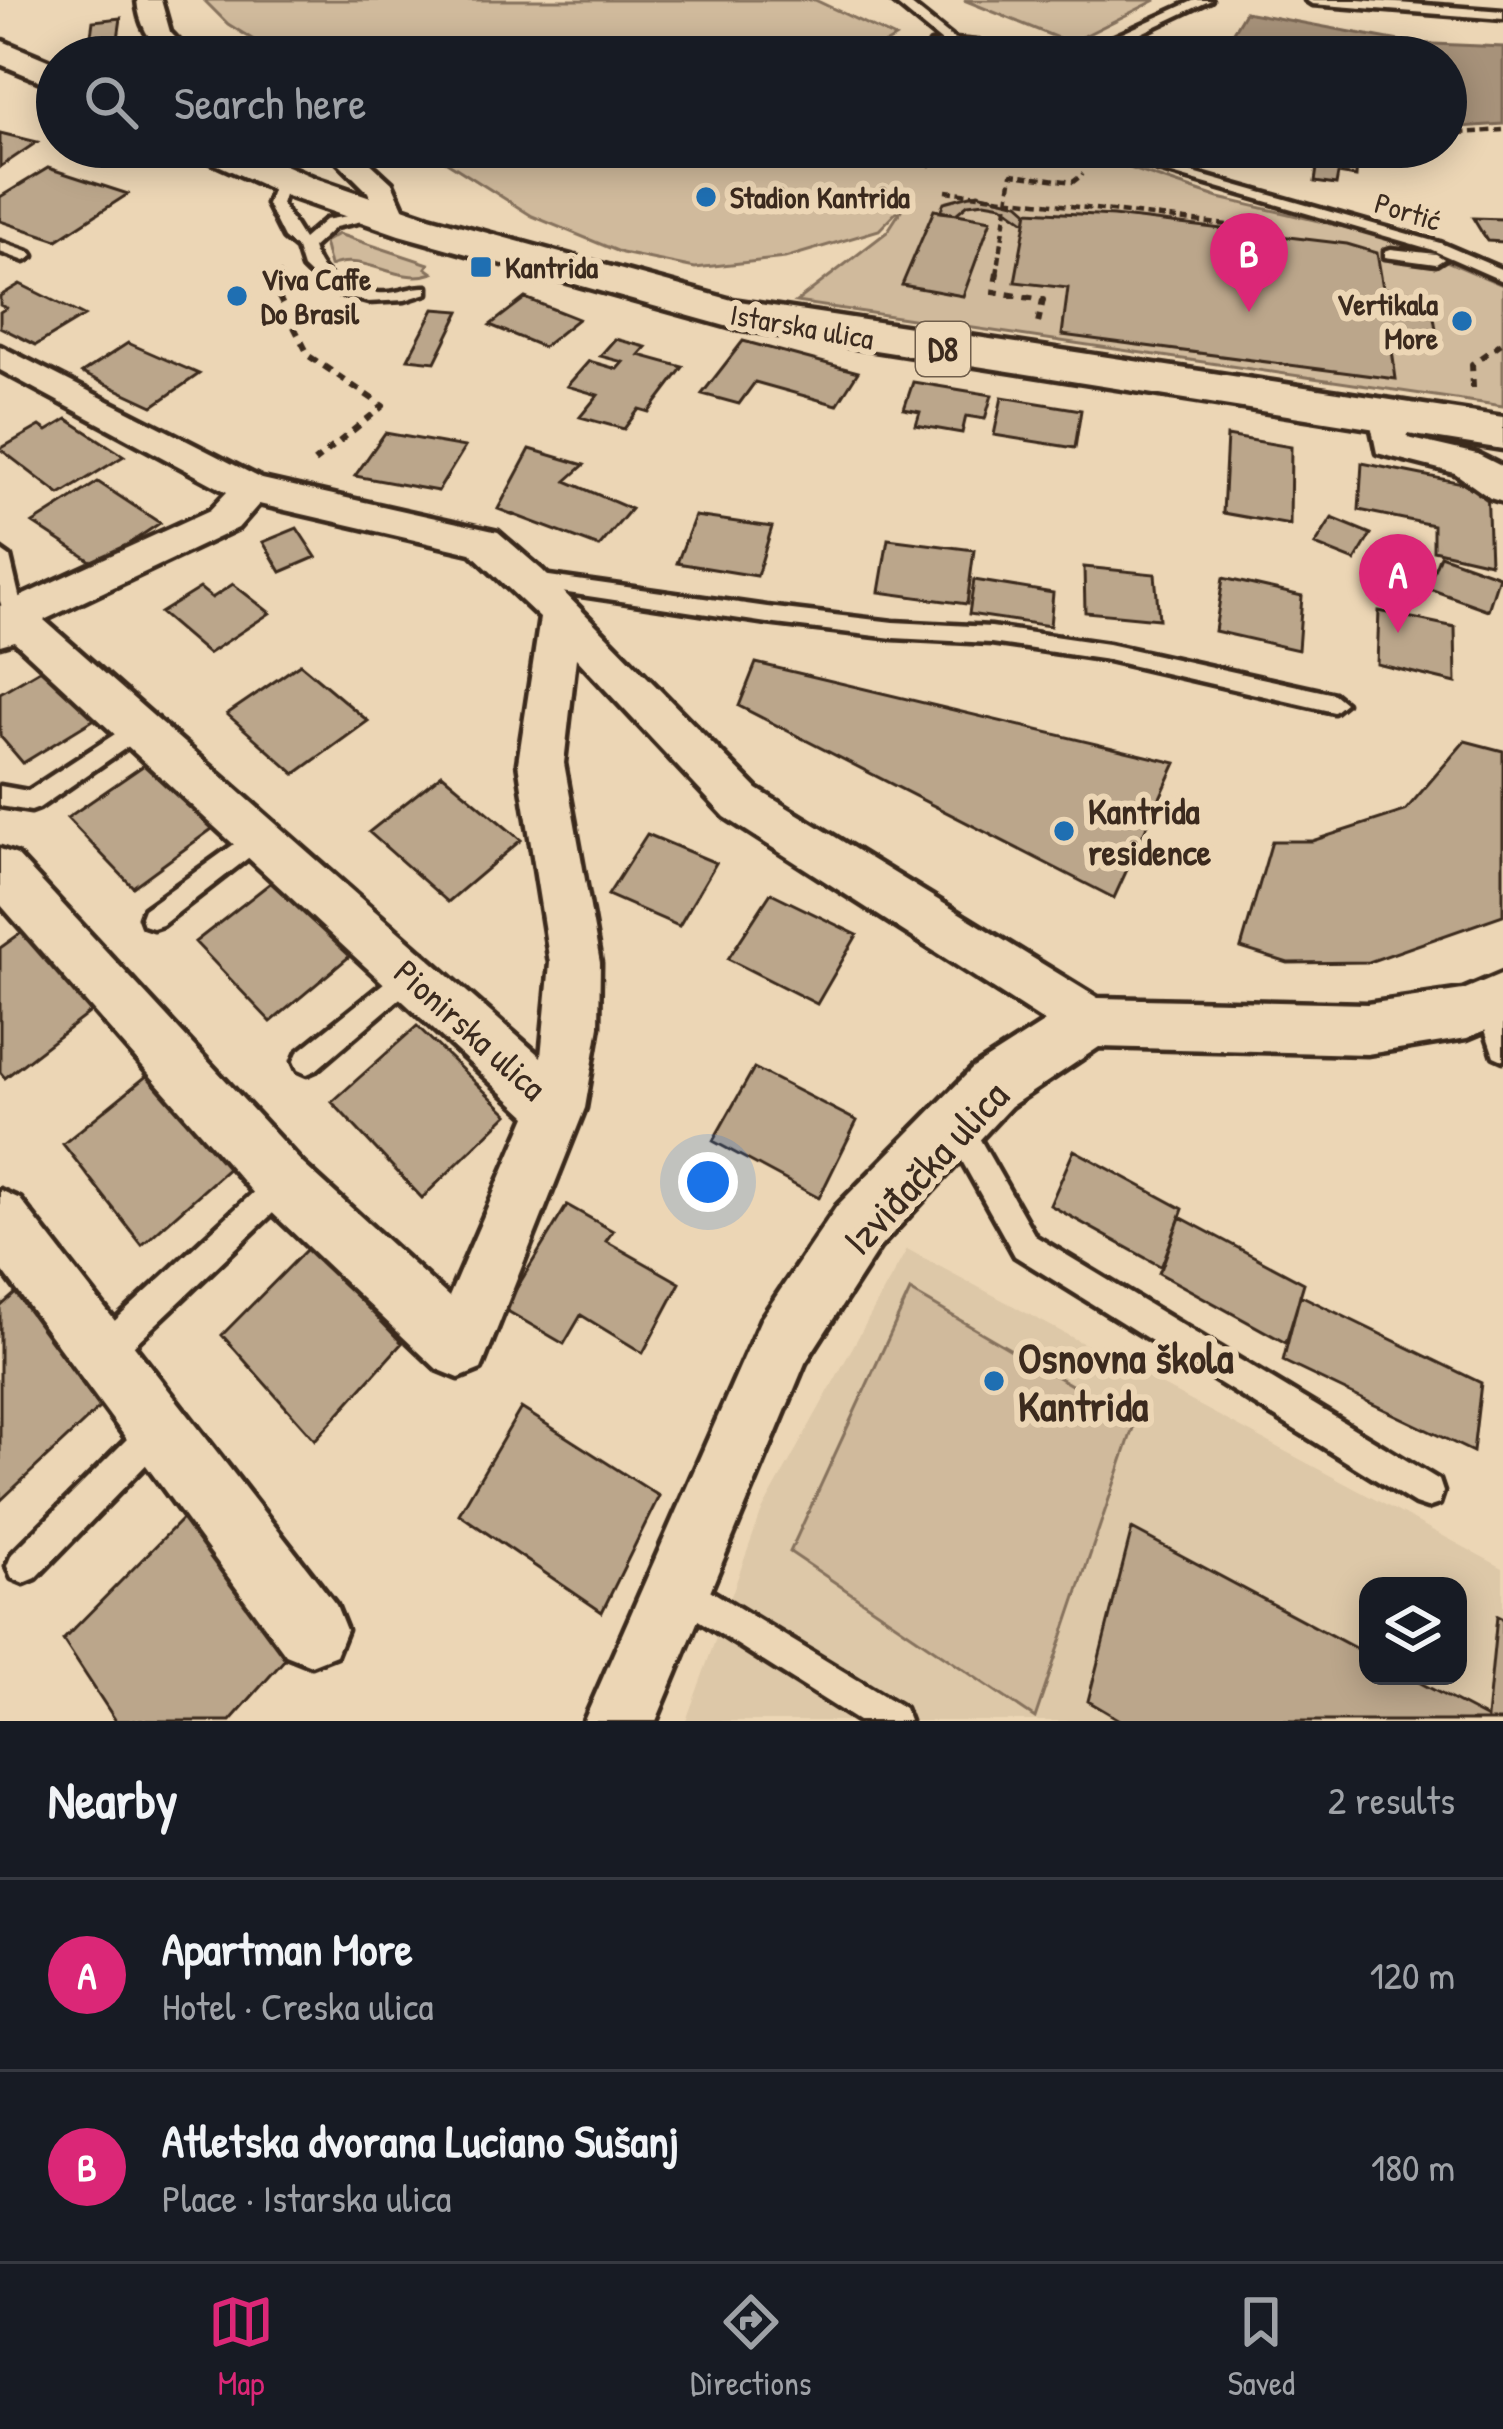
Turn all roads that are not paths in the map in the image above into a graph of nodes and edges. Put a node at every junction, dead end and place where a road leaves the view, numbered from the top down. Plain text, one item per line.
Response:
1 (149, 0) edge
2 (896, 0) edge
3 (1204, 0) edge
4 (1312, 0) edge
5 (1503, 15) edge
6 (160, 36) edge
7 (943, 36) edge
8 (1127, 36) edge
9 (0, 51) edge
10 (36, 67) edge
11 (258, 168) edge
12 (339, 168) edge
13 (359, 168) edge
14 (1156, 168) edge
15 (283, 179) junction
16 (326, 196) junction
17 (388, 217) junction
18 (0, 247) edge
19 (304, 247) junction
20 (1391, 254) dead end
21 (25, 256) dead end
22 (1474, 264) junction
23 (1503, 276) edge
24 (421, 290) dead end
25 (0, 356) edge
26 (1387, 416) junction
27 (1488, 420) edge
28 (250, 489) junction
29 (1503, 489) edge
30 (0, 557) edge
31 (528, 580) junction
32 (561, 615) junction
33 (7, 623) edge
34 (1334, 703) dead end
35 (138, 728) junction
36 (0, 796) edge
37 (258, 837) junction
38 (0, 870) edge
39 (153, 917) dead end
40 (410, 974) junction
41 (1498, 1016) edge
42 (1091, 1022) junction
43 (307, 1061) dead end
44 (558, 1108) junction
45 (956, 1125) junction
46 (283, 1184) junction
47 (2, 1225) edge
48 (102, 1354) junction
49 (159, 1429) junction
50 (1427, 1492) dead end
51 (24, 1566) dead end
52 (678, 1588) junction
53 (310, 1630) dead end
54 (620, 1721) edge
55 (891, 1721) edge

1 - 6 street
2 - 7 lane
3 - 8 lane
4 - 5 lane
9 - 10 main road
11 - 15 main road, D8
12 - 16 street
13 - 17 street
14 - 22 lane, Portić
15 - 16 main road, D8
15 - 19 lane
16 - 17 main road, Istarska ulica / D8
17 - 19 lane
17 - 26 main road, Istarska ulica / D8
18 - 21 lane
19 - 24 lane
20 - 22 lane
22 - 23 lane, Portić
25 - 28 street
26 - 27 main road, Istarska ulica / D8
26 - 29 street
28 - 31 street
28 - 33 street
30 - 33 lane
31 - 32 street
31 - 34 lane
32 - 42 street
32 - 44 street, Pionirska ulica
33 - 35 street, Pionirska ulica
35 - 36 lane
35 - 37 street, Pionirska ulica
37 - 39 lane
37 - 40 street, Pionirska ulica
38 - 46 street
40 - 43 lane
40 - 44 street, Pionirska ulica
41 - 42 street
42 - 45 street, Izviđačka ulica
44 - 46 street
45 - 50 lane
45 - 52 street, Izviđačka ulica
46 - 48 lane
47 - 48 street
48 - 49 street
49 - 51 lane
49 - 53 street
52 - 54 street, Izviđačka ulica
52 - 55 lane

